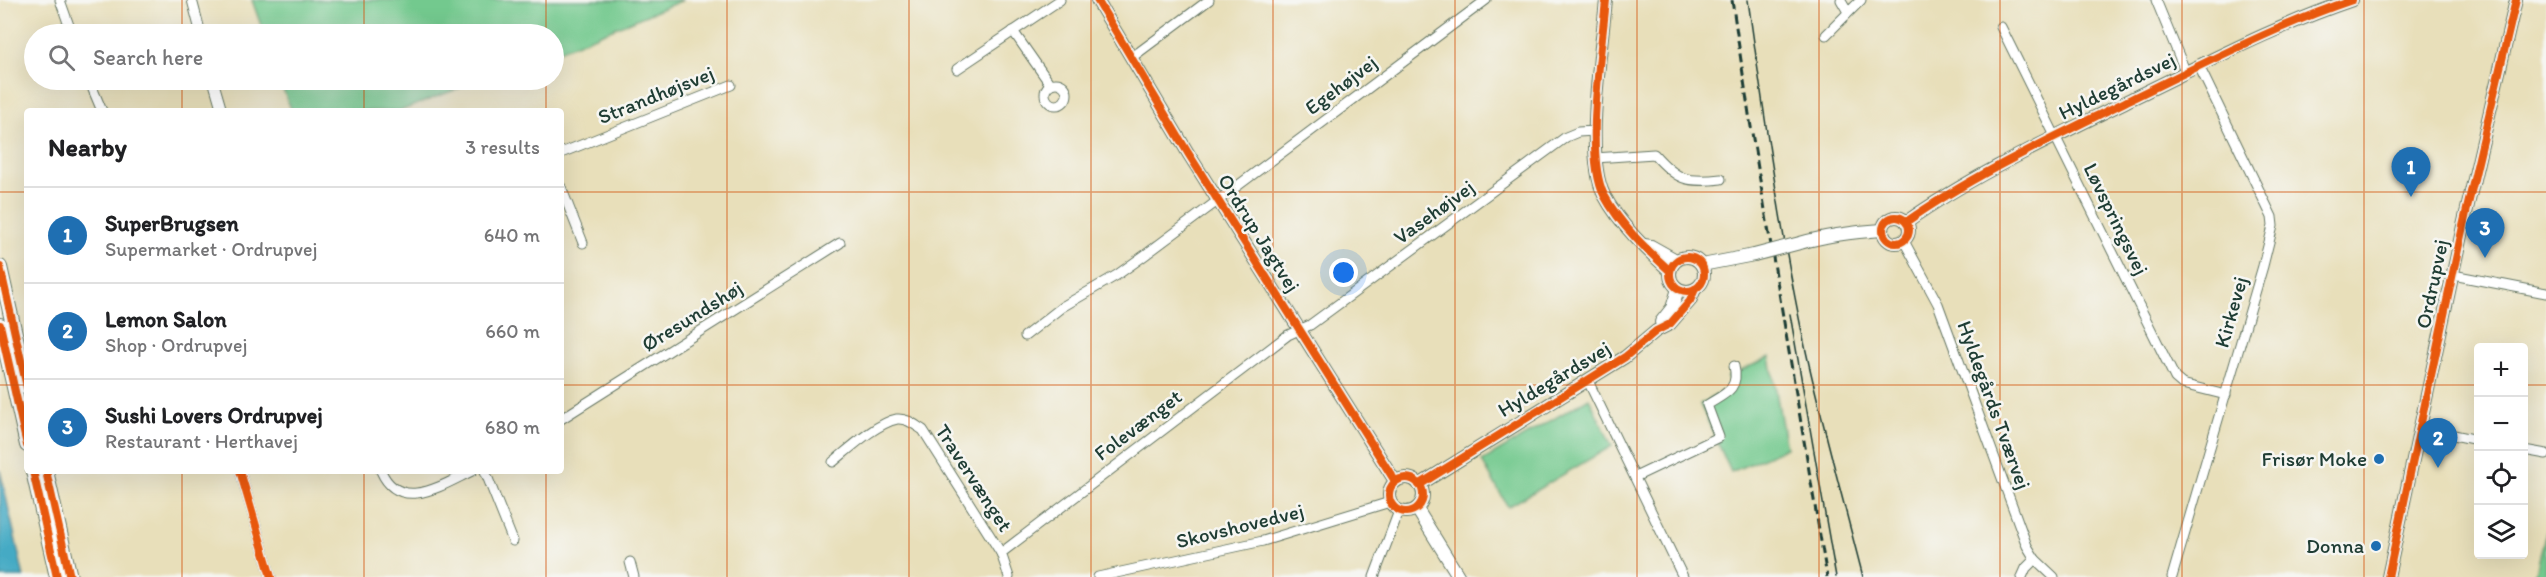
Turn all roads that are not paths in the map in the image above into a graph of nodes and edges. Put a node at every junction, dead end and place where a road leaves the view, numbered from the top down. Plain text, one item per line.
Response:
1 (60, 0) edge
2 (192, 0) edge
3 (1060, 0) edge
4 (1097, 0) edge
5 (1209, 0) edge
6 (1486, 0) edge
7 (1606, 0) edge
8 (1840, 0) edge
9 (1861, 0) edge
10 (2156, 0) edge
11 (2352, 0) edge
12 (2516, 0) edge
13 (1848, 12) junction
14 (68, 24) edge
15 (198, 24) edge
16 (2001, 27) dead end
17 (1013, 31) junction
18 (1826, 35) dead end
19 (1131, 58) junction
20 (2199, 66) junction
21 (957, 69) dead end
22 (2186, 73) junction
23 (1050, 84) dead end
24 (731, 85) dead end
25 (93, 90) edge
26 (216, 90) edge
27 (101, 108) edge
28 (221, 108) edge
29 (1594, 131) junction
30 (2055, 136) junction
31 (564, 152) edge
32 (1595, 158) junction
33 (1721, 179) dead end
34 (564, 195) edge
35 (1218, 199) junction
36 (1906, 222) junction
37 (1882, 230) junction
38 (1904, 241) junction
39 (583, 243) dead end
40 (840, 243) dead end
41 (1644, 245) junction
42 (1676, 260) junction
43 (0, 267) edge
44 (1670, 271) junction
45 (1703, 271) junction
46 (2453, 275) junction
47 (1678, 289) junction
48 (1695, 289) junction
49 (2546, 293) edge
50 (0, 325) edge
51 (1299, 330) junction
52 (1656, 331) junction
53 (1025, 336) dead end
54 (1734, 366) dead end
55 (24, 374) edge
56 (1588, 381) junction
57 (2226, 395) junction
58 (564, 417) edge
59 (2420, 428) junction
60 (24, 432) edge
61 (2474, 439) edge
62 (2528, 451) edge
63 (2546, 454) edge
64 (833, 462) dead end
65 (34, 474) edge
66 (47, 474) edge
67 (241, 474) edge
68 (383, 474) edge
69 (466, 474) edge
70 (486, 474) edge
71 (1635, 477) junction
72 (1395, 481) junction
73 (1419, 485) junction
74 (1390, 502) junction
75 (1417, 509) junction
76 (1399, 512) junction
77 (513, 541) dead end
78 (1001, 553) junction
79 (2035, 559) junction
80 (630, 562) dead end
81 (57, 577) edge
82 (70, 577) edge
83 (271, 577) edge
84 (634, 577) edge
85 (1009, 577) edge
86 (1098, 577) edge
87 (1374, 577) edge
88 (1459, 577) edge
89 (1683, 577) edge
90 (2022, 577) edge
91 (2054, 577) edge
92 (2172, 577) edge
93 (2388, 577) edge

1 - 14 street
2 - 15 street
3 - 17 street
4 - 19 street, Ordrup Jagtvej
5 - 19 street
6 - 35 street, Egehøjvej
7 - 29 street
8 - 13 street
9 - 13 street
10 - 22 street
11 - 20 street, Hyldegårdsvej
12 - 46 street, Ordrupvej
13 - 18 street
16 - 30 street, Løvspringsvej
17 - 21 street
17 - 23 street
19 - 35 street, Ordrup Jagtvej
20 - 22 street, Hyldegårdsvej
20 - 57 street, Kirkevej
22 - 30 street, Hyldegårdsvej
24 - 31 street, Strandhøjsvej
25 - 27 street
26 - 28 street
29 - 32 street
29 - 51 street, Vasehøjvej
30 - 36 street, Hyldegårdsvej
30 - 57 street, Løvspringsvej
32 - 33 street
32 - 41 street
34 - 39 street
35 - 51 street, Ordrup Jagtvej
35 - 53 street, Ordrup Jagtvej
36 - 37 street
36 - 38 street
37 - 38 street
37 - 45 street, bridge
38 - 79 street, Hyldegårds Tværvej
40 - 58 street, Øresundshøj
41 - 42 street
41 - 44 street
42 - 44 street
42 - 45 street
43 - 55 main road
44 - 47 street
45 - 48 street
46 - 49 street
46 - 59 street, Ordrupvej
47 - 48 street
47 - 52 street, Hyldegårdsvej
48 - 52 street, Hyldegårdsvej
50 - 60 main road
51 - 72 street, Ordrup Jagtvej
51 - 78 street, Folevænget
52 - 56 street, Hyldegårdsvej
54 - 71 street
56 - 71 street
56 - 73 street, Hyldegårdsvej
57 - 92 street, Kirkevej
59 - 61 street
59 - 93 street, Ordrupvej
62 - 63 street
64 - 78 street, Travervænget
65 - 81 main road
66 - 82 main road
67 - 83 street
68 - 69 street
70 - 77 street
71 - 89 street
72 - 73 street
72 - 74 street
73 - 75 street
74 - 76 street
74 - 86 street, Skovshovedvej
75 - 76 street
75 - 88 street
76 - 87 street
78 - 85 street, Travervænget
79 - 90 street
79 - 91 street, Hyldegårds Tværvej
80 - 84 street

